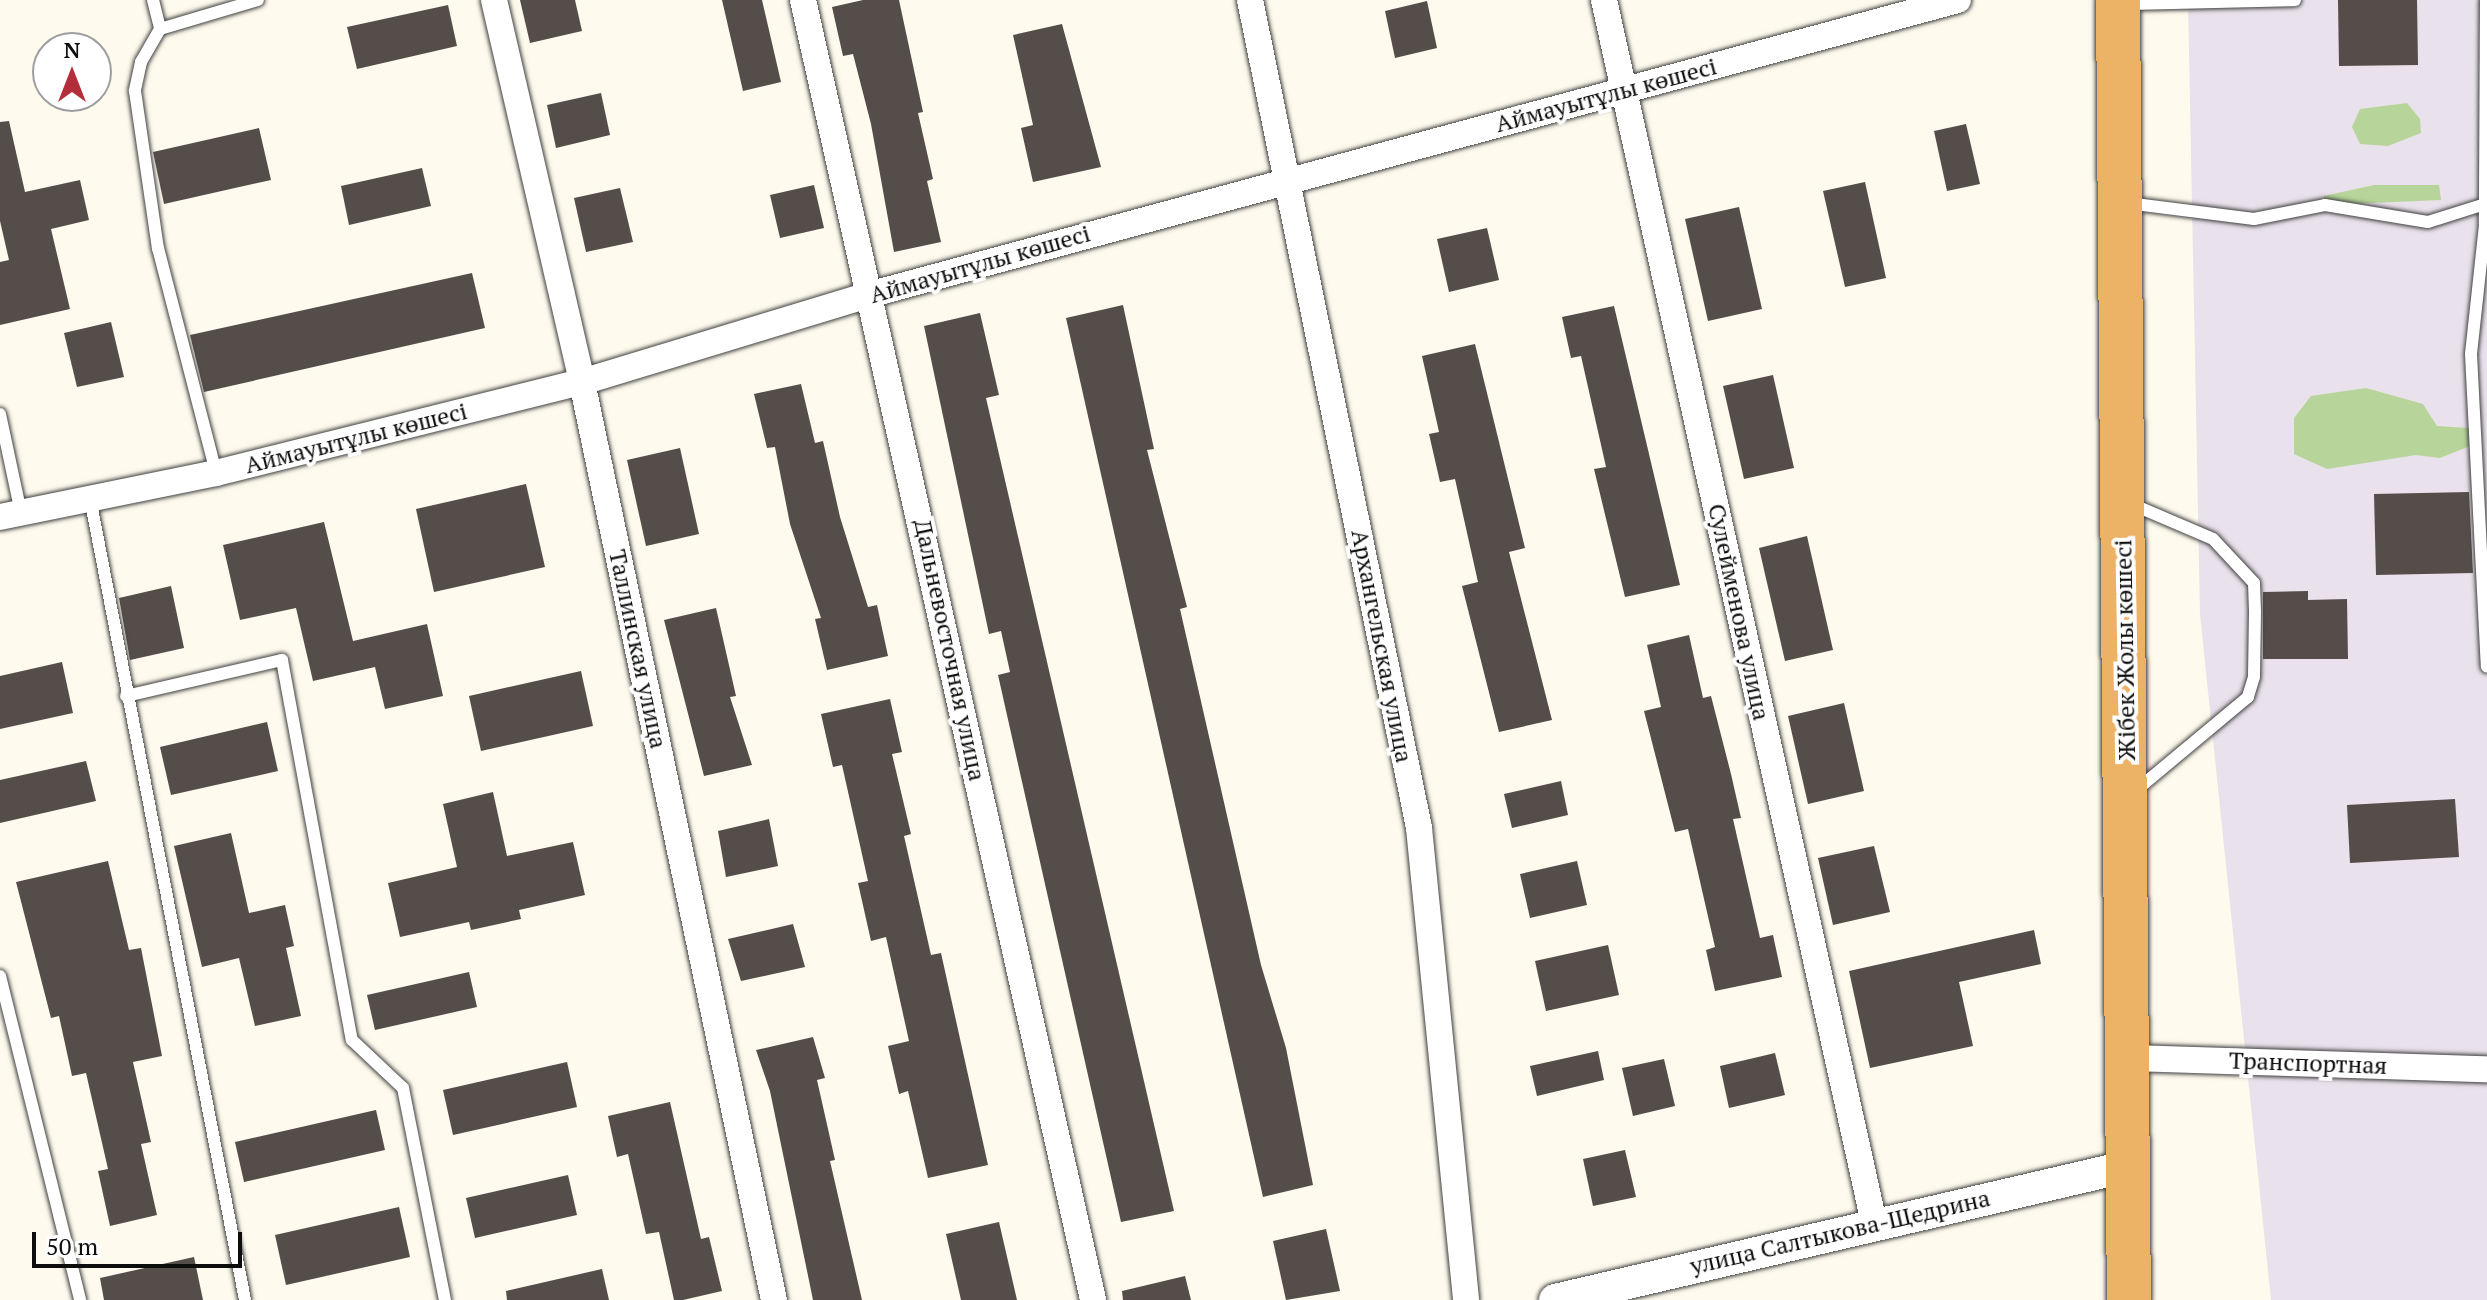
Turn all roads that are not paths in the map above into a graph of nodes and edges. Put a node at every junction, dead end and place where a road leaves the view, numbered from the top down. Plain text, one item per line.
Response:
1 (153, 0) edge
2 (258, 0) edge
3 (494, 0) edge
4 (803, 0) edge
5 (1250, 0) edge
6 (1604, 0) edge
7 (1958, 0) edge
8 (2295, 0) edge
9 (2486, 0) edge
10 (2118, 2) edge
11 (1891, 9) edge
12 (160, 29) junction
13 (1625, 91) junction
14 (1288, 179) junction
15 (2120, 203) junction
16 (2482, 205) junction
17 (2486, 225) edge
18 (872, 294) junction
19 (582, 382) junction
20 (0, 414) edge
21 (216, 473) junction
22 (90, 498) junction
23 (2123, 501) junction
24 (11, 515) edge
25 (2487, 667) edge
26 (126, 696) junction
27 (2127, 798) junction
28 (0, 976) edge
29 (2129, 1058) junction
30 (2487, 1069) edge
31 (2125, 1167) junction
32 (1874, 1223) junction
33 (80, 1300) edge
34 (245, 1300) edge
35 (445, 1300) edge
36 (774, 1300) edge
37 (1093, 1300) edge
38 (1466, 1300) edge
39 (1555, 1300) edge
40 (2129, 1300) edge

1 - 12 lane
2 - 12 lane
3 - 19 street, Таллинская улица
4 - 18 street, Дальневосточная улица
5 - 14 street, Архангельская улица
6 - 13 street, Сулейменова улица
7 - 11 street, Аймауытұлы көшесі
8 - 10 lane
9 - 16 lane
10 - 15 highway, Жібек Жолы көшесі
11 - 13 street, Аймауытұлы көшесі
12 - 21 lane
13 - 14 street, Аймауытұлы көшесі
13 - 32 street, Сулейменова улица
14 - 18 street, Аймауытұлы көшесі
14 - 38 street, Архангельская улица
15 - 16 lane
15 - 23 highway, Жібек Жолы көшесі
16 - 17 lane
17 - 25 lane
18 - 19 street, Аймауытұлы көшесі
18 - 37 street, Дальневосточная улица
19 - 21 street, Аймауытұлы көшесі
19 - 36 street, Таллинская улица
20 - 24 lane
21 - 22 street, Аймауытұлы көшесі
22 - 24 street, Аймауытұлы көшесі
22 - 26 lane
23 - 27 highway, Жібек Жолы көшесі
23 - 27 lane
26 - 34 lane
26 - 35 lane
27 - 29 highway, Жібек Жолы көшесі
28 - 33 lane
29 - 30 street, Транспортная
29 - 31 highway, Жібек Жолы көшесі
31 - 32 street, улица Салтыкова-Щедрина
31 - 40 highway, Жібек Жолы көшесі
32 - 39 street, улица Салтыкова-Щедрина

